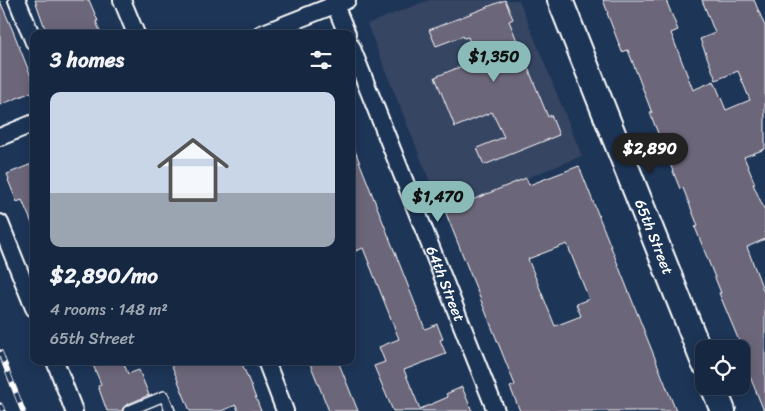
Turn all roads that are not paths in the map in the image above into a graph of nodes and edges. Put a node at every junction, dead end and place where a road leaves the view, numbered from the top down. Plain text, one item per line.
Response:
1 (17, 0) edge
2 (122, 0) edge
3 (560, 0) edge
4 (339, 2) edge
5 (134, 30) edge
6 (272, 30) edge
7 (345, 30) edge
8 (30, 32) edge
9 (355, 56) edge
10 (30, 125) edge
11 (0, 137) edge
12 (0, 223) edge
13 (30, 298) edge
14 (695, 340) edge
15 (57, 365) edge
16 (268, 365) edge
17 (717, 395) edge
18 (74, 411) edge
19 (128, 411) edge
20 (170, 411) edge
21 (285, 411) edge
22 (496, 411) edge
23 (723, 411) edge

1 - 8 street
2 - 5 street
3 - 14 main road, 65th Street
4 - 6 street
4 - 7 street
9 - 22 street, 64th Street
10 - 11 street
12 - 13 street
15 - 18 street
16 - 21 street
17 - 23 main road
19 - 20 lane

